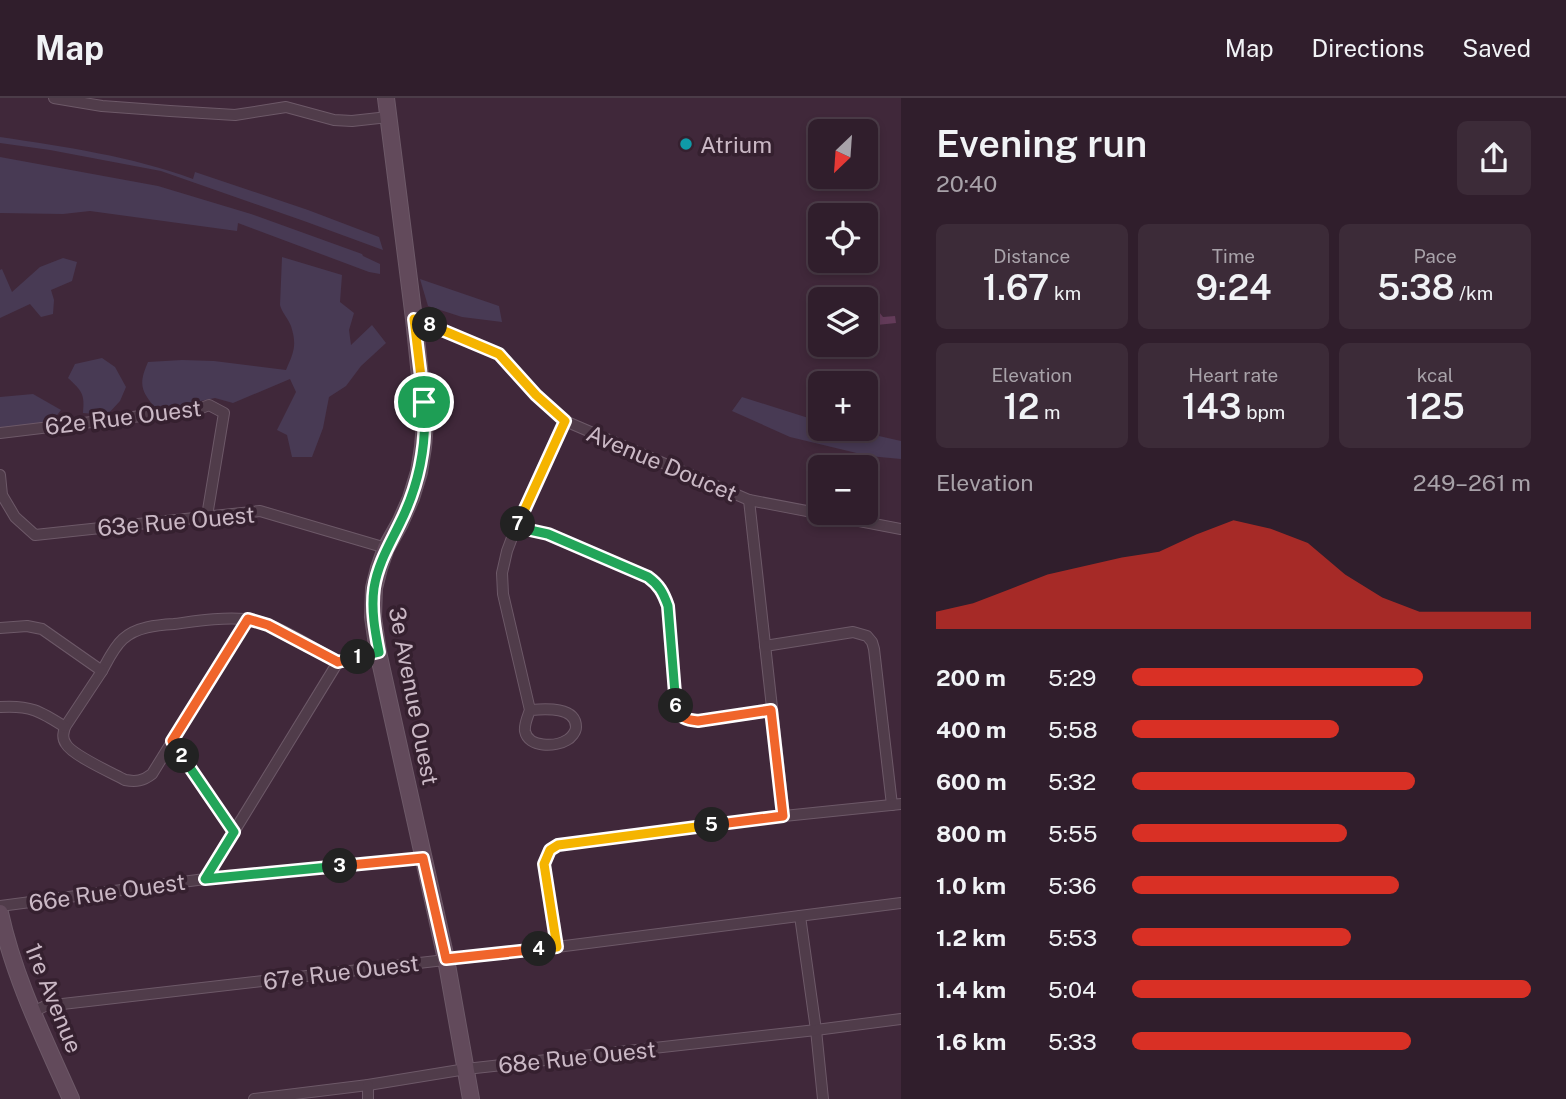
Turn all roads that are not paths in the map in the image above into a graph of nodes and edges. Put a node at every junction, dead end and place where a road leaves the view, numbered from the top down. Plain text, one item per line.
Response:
1 (54, 98) edge
2 (386, 98) edge
3 (388, 117) junction
4 (414, 319) junction
5 (565, 421) junction
6 (0, 433) edge
7 (0, 475) edge
8 (749, 500) junction
9 (207, 516) junction
10 (516, 527) junction
11 (901, 529) edge
12 (386, 548) junction
13 (248, 619) junction
14 (0, 628) edge
15 (765, 646) junction
16 (379, 652) junction
17 (338, 662) junction
18 (102, 670) junction
19 (0, 707) edge
20 (530, 710) junction
21 (771, 710) junction
22 (65, 727) junction
23 (172, 741) junction
24 (897, 804) edge
25 (783, 816) junction
26 (234, 832) junction
27 (423, 858) junction
28 (205, 879) junction
29 (901, 903) edge
30 (0, 906) edge
31 (0, 913) edge
32 (800, 916) junction
33 (557, 947) junction
34 (5, 954) edge
35 (446, 959) junction
36 (33, 1012) junction
37 (901, 1019) edge
38 (816, 1030) junction
39 (466, 1069) junction
40 (368, 1084) junction
41 (71, 1099) edge
42 (254, 1099) edge
43 (368, 1099) edge
44 (471, 1099) edge
45 (823, 1099) edge

1 - 3 street
2 - 3 street, 3e Avenue Ouest
3 - 4 street, 3e Avenue Ouest
4 - 5 street, Avenue Doucet
4 - 12 street, 3e Avenue Ouest
5 - 8 street, Avenue Doucet
5 - 10 street
6 - 9 street, 62e Rue Ouest
7 - 9 street, 63e Rue Ouest
8 - 11 street, Avenue Doucet
8 - 15 street
9 - 12 street, 63e Rue Ouest
10 - 20 street
10 - 21 street
12 - 16 street, 3e Avenue Ouest
13 - 17 street
13 - 18 street
13 - 23 street
14 - 18 street
15 - 21 street
15 - 24 street
16 - 17 street
16 - 27 street, 3e Avenue Ouest
17 - 26 street
18 - 22 street
19 - 22 street
20 - 20 street
21 - 25 street
22 - 23 street
23 - 26 street
24 - 25 street
25 - 33 street
26 - 28 street
27 - 28 street, 66e Rue Ouest
27 - 35 street, 3e Avenue Ouest
28 - 30 street, 66e Rue Ouest
29 - 32 street, 67e Rue Ouest
31 - 34 street, 1re Avenue
32 - 33 street, 67e Rue Ouest
32 - 38 street
33 - 35 street, 67e Rue Ouest
34 - 36 street, 1re Avenue
35 - 36 street, 67e Rue Ouest
35 - 39 street, 3e Avenue Ouest
36 - 41 street, 1re Avenue
37 - 38 street, 68e Rue Ouest
38 - 39 street, 68e Rue Ouest
38 - 45 street
39 - 40 street, 68e Rue Ouest
39 - 44 street, 3e Avenue Ouest
40 - 42 street, 68e Rue Ouest
40 - 43 street

